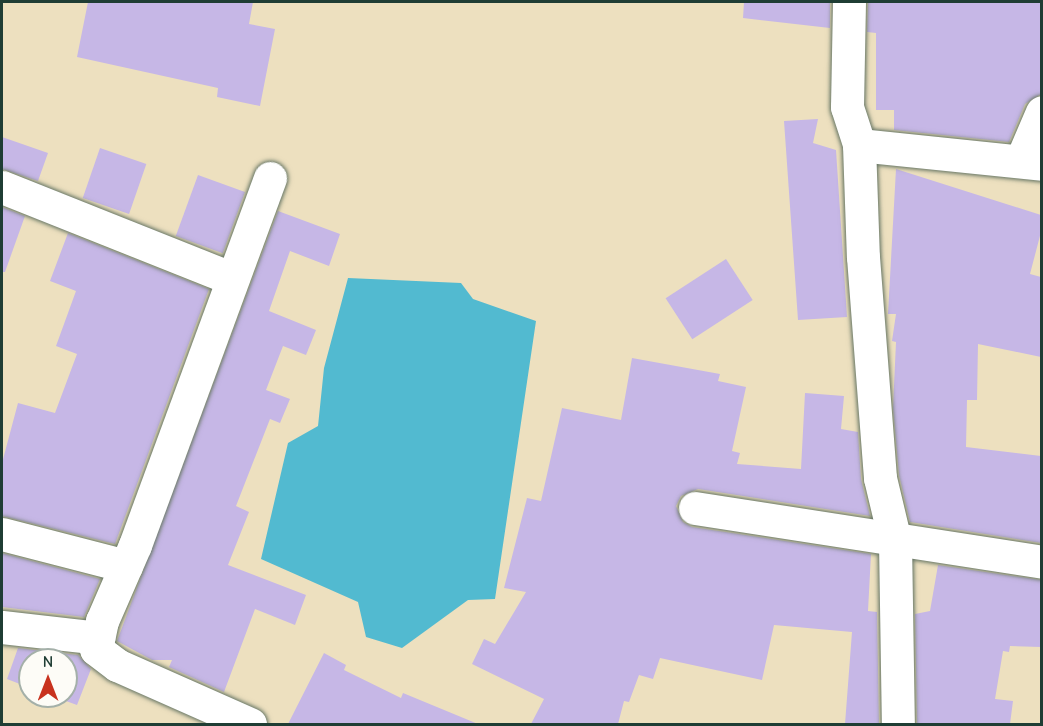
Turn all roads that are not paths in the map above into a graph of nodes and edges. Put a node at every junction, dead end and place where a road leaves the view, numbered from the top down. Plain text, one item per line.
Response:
1 (849, 2) edge
2 (1041, 112) edge
3 (859, 145) junction
4 (1031, 163) edge
5 (270, 178) dead end
6 (2, 187) edge
7 (231, 278) junction
8 (695, 508) dead end
9 (2, 534) edge
10 (895, 541) junction
11 (1041, 562) edge
12 (126, 566) junction
13 (2, 627) edge
14 (98, 638) junction
15 (244, 723) edge
16 (898, 724) edge

1 - 3 street
2 - 4 street
3 - 4 street
3 - 10 street
5 - 7 street
6 - 7 street
7 - 12 street
8 - 10 street
9 - 12 street
10 - 11 street
10 - 16 street
12 - 14 street
13 - 14 street
14 - 15 street

